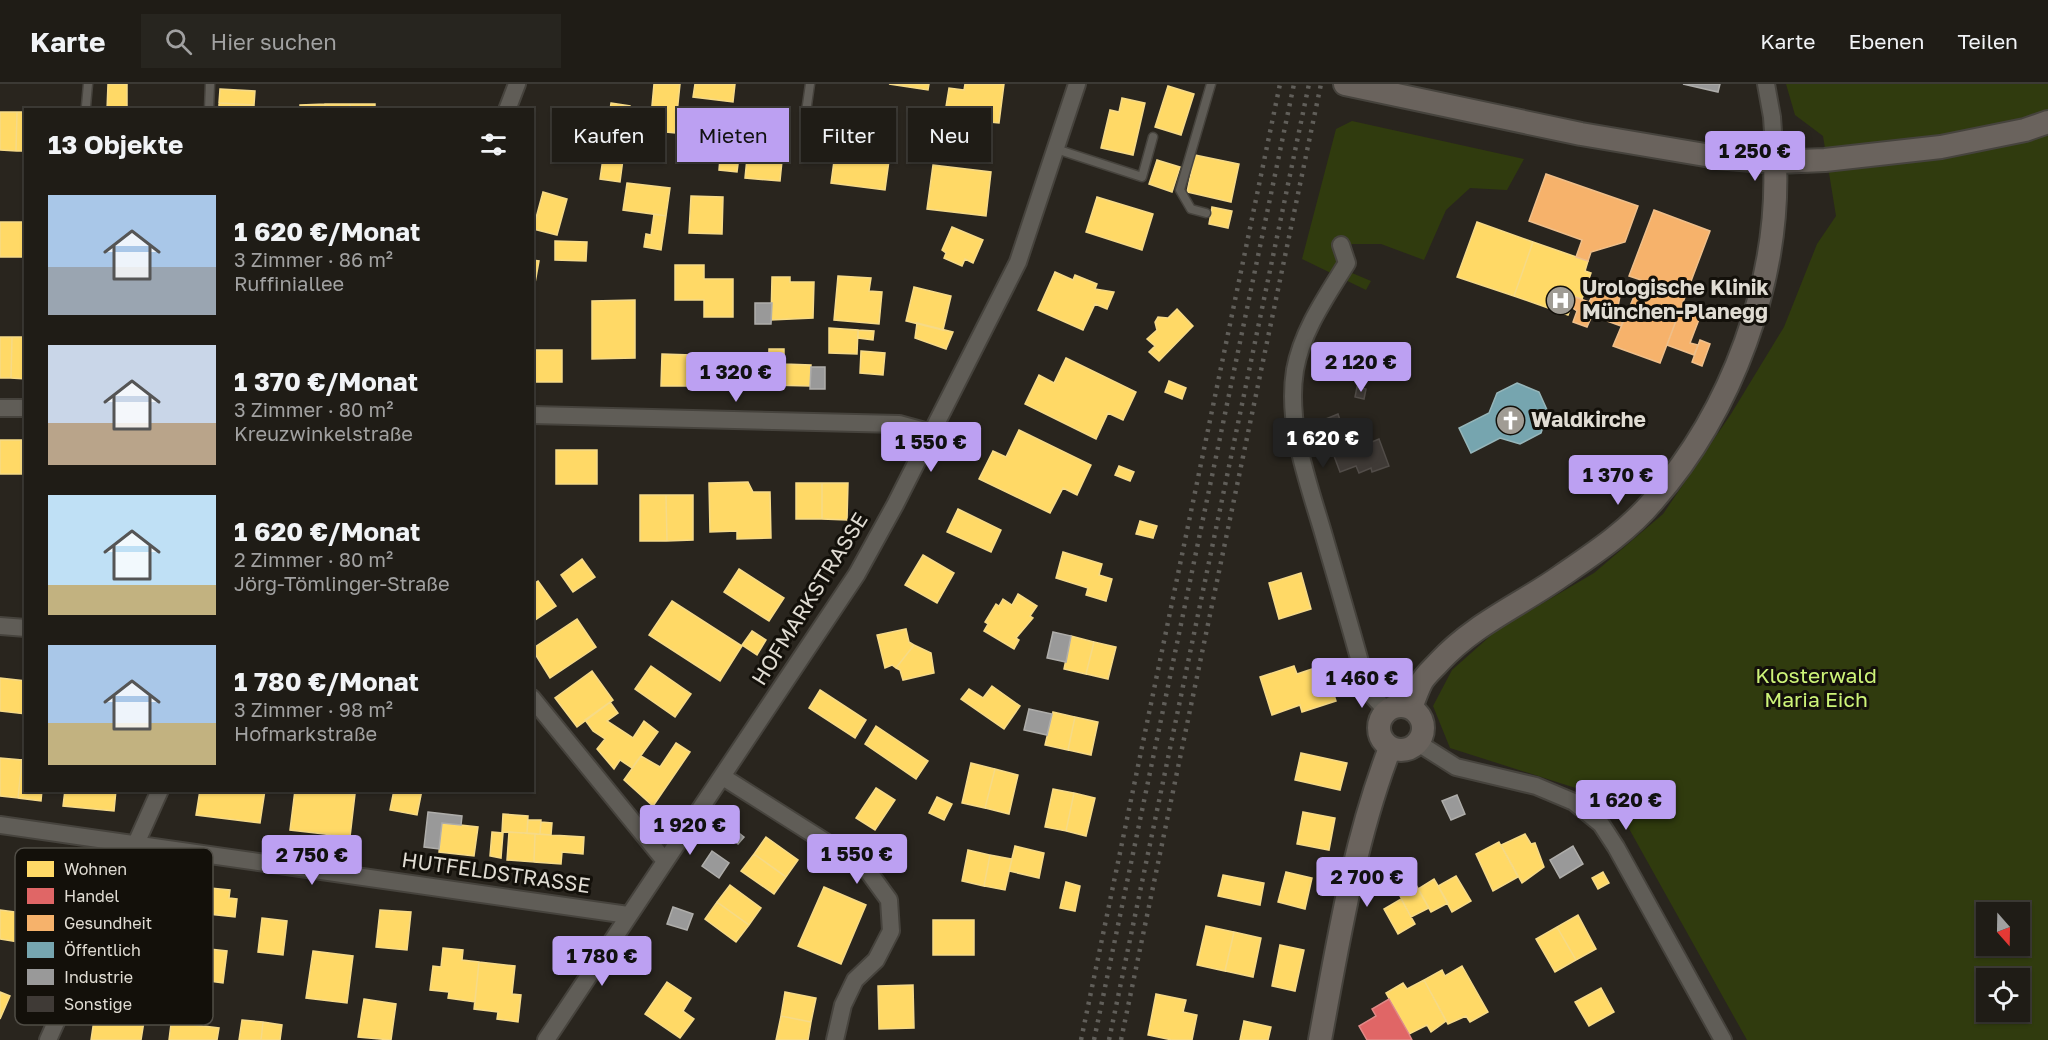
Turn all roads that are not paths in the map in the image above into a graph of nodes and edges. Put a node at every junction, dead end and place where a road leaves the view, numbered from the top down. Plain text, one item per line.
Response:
1 (88, 84) edge
2 (210, 84) edge
3 (517, 84) edge
4 (810, 84) edge
5 (1077, 84) edge
6 (1211, 84) edge
7 (1345, 84) edge
8 (1766, 84) edge
9 (86, 106) dead end
10 (209, 108) edge
11 (508, 108) edge
12 (807, 108) edge
13 (2048, 122) edge
14 (1153, 138) dead end
15 (1056, 149) junction
16 (1775, 162) junction
17 (1206, 213) dead end
18 (1341, 245) dead end
19 (0, 408) edge
20 (24, 408) edge
21 (534, 415) edge
22 (932, 433) junction
23 (0, 626) edge
24 (24, 628) edge
25 (534, 700) edge
26 (1411, 708) junction
27 (1386, 711) junction
28 (1418, 743) junction
29 (1390, 748) junction
30 (723, 777) junction
31 (159, 792) edge
32 (0, 825) edge
33 (134, 843) junction
34 (132, 848) edge
35 (168, 848) edge
36 (213, 855) edge
37 (665, 861) junction
38 (628, 915) junction
39 (55, 1025) edge
40 (48, 1040) edge
41 (546, 1040) edge
42 (835, 1040) edge
43 (1320, 1040) edge
44 (1723, 1040) edge

1 - 9 lane
2 - 10 lane
3 - 11 street
4 - 12 lane
5 - 15 street, HOFMARKSTRASSE
6 - 17 lane
7 - 16 street
8 - 16 street
13 - 16 street
14 - 15 lane
15 - 22 street, HOFMARKSTRASSE
16 - 26 street
18 - 27 street
19 - 20 street
21 - 22 street
22 - 30 street, HOFMARKSTRASSE
23 - 24 street
25 - 37 street
26 - 27 street
26 - 28 street
27 - 29 street
28 - 29 street
28 - 44 street
29 - 43 street
30 - 37 street, HOFMARKSTRASSE
30 - 42 street
31 - 33 street
32 - 33 street, HUTFELDSTRASSE
33 - 34 street
33 - 35 street, HUTFELDSTRASSE
36 - 38 street, HUTFELDSTRASSE
37 - 38 street, HOFMARKSTRASSE
38 - 41 street, HOFMARKSTRASSE
39 - 40 street

